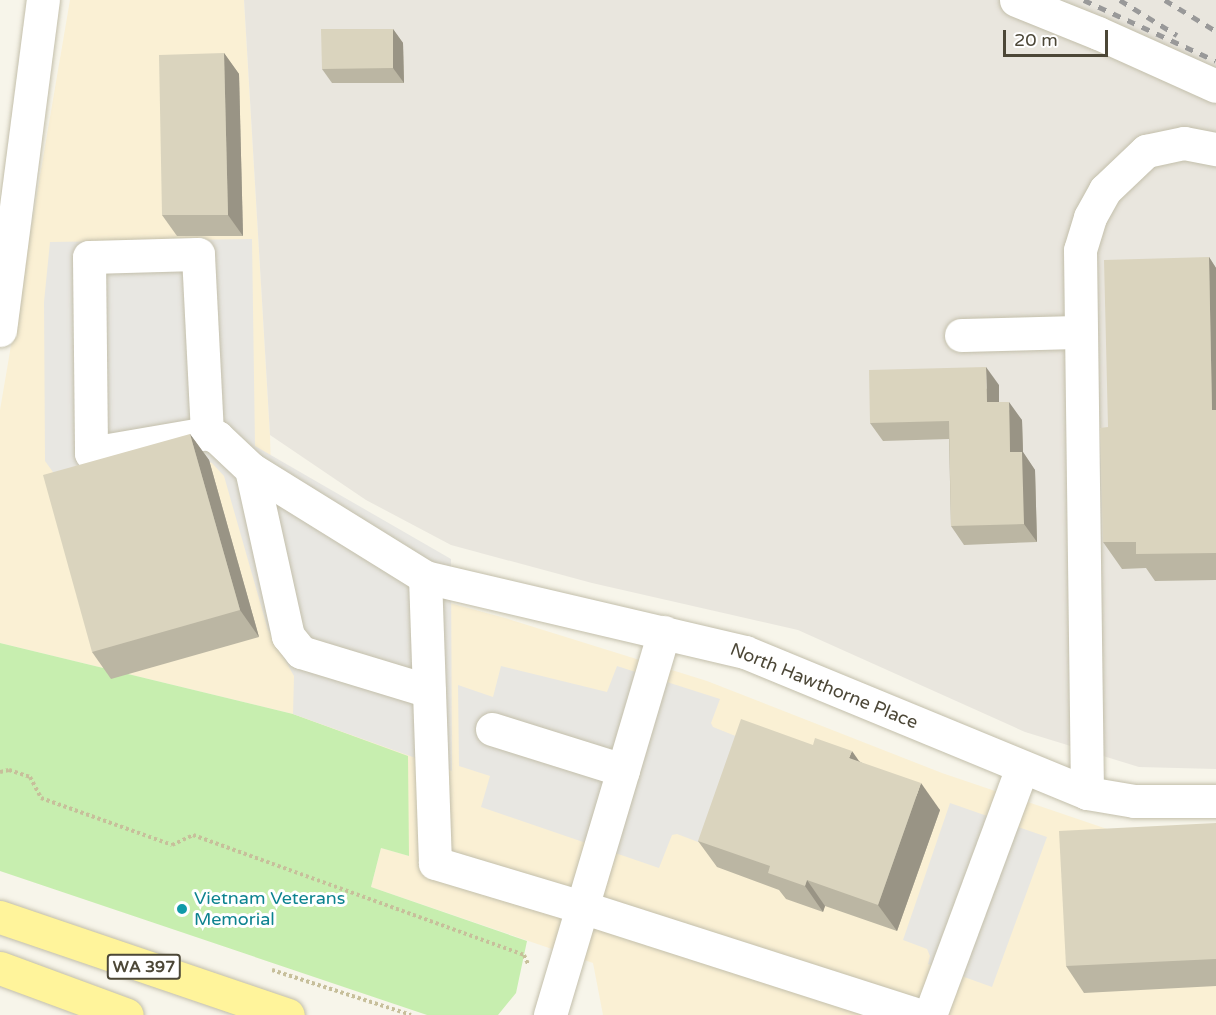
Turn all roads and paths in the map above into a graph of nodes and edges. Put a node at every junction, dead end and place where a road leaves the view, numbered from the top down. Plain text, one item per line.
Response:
1 (43, 0) edge
2 (1016, 0) edge
3 (1058, 9) edge
4 (1216, 87) edge
5 (1216, 149) edge
6 (0, 330) edge
7 (1079, 332) junction
8 (960, 335) dead end
9 (207, 433) junction
10 (250, 469) junction
11 (425, 577) junction
12 (664, 632) junction
13 (429, 691) junction
14 (492, 729) dead end
15 (1022, 768) junction
16 (623, 770) junction
17 (0, 772) edge
18 (1087, 793) junction
19 (1216, 801) edge
20 (582, 906) junction
21 (0, 916) edge
22 (0, 968) edge
23 (531, 970) dead end
24 (127, 1015) edge
25 (288, 1015) edge
26 (550, 1015) edge
27 (919, 1015) edge
28 (930, 1015) edge

1 - 6 street
2 - 3 street
3 - 4 street
5 - 7 street
7 - 8 street
7 - 18 street
9 - 9 street
9 - 10 street, North Hawthorne Place
10 - 11 street, North Hawthorne Place
10 - 13 street
11 - 12 street, North Hawthorne Place
11 - 13 street
12 - 15 street, North Hawthorne Place
12 - 16 street
13 - 20 street
14 - 16 street
15 - 18 street, North Hawthorne Place
15 - 28 street
16 - 20 street
17 - 23 path
18 - 19 street, North Hawthorne Place
20 - 26 street
20 - 27 street
21 - 25 main road, WA 397
22 - 24 main road, WA 397

